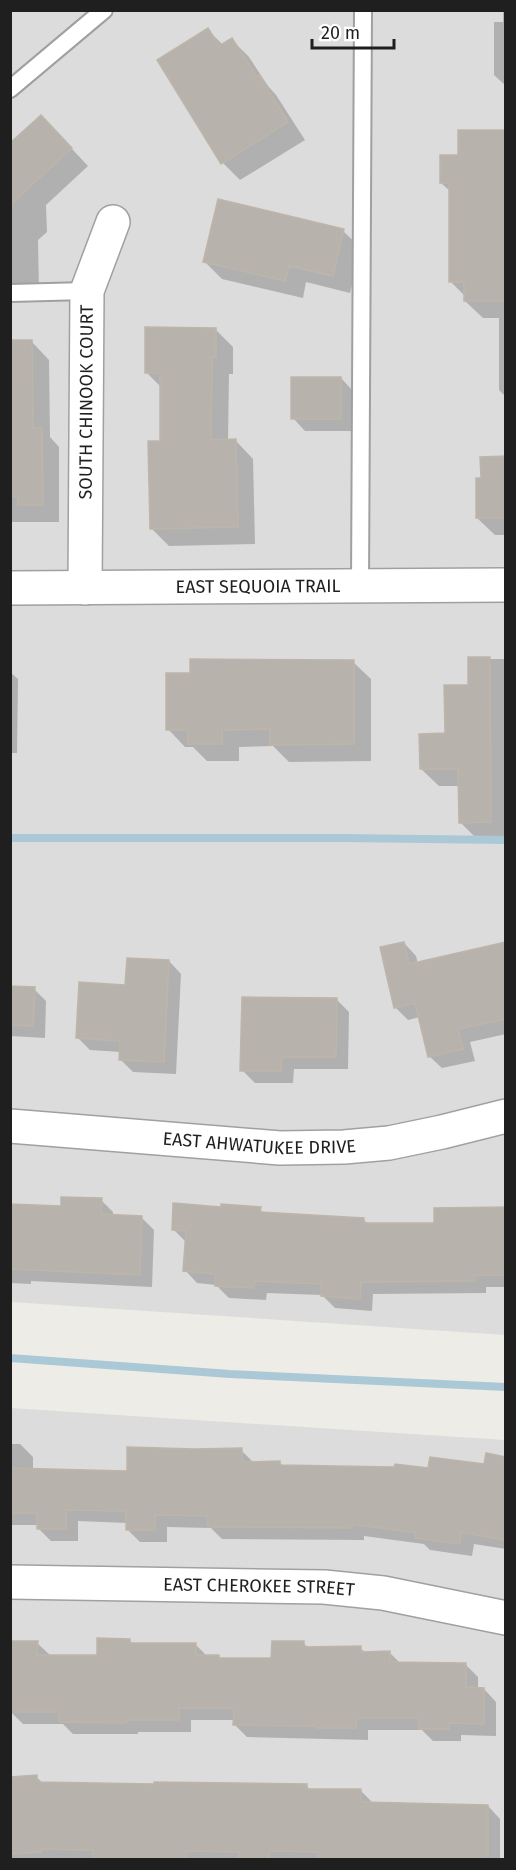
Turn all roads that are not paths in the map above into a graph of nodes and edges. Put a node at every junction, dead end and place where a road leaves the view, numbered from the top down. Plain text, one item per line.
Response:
1 (104, 10) edge
2 (363, 10) edge
3 (10, 89) edge
4 (113, 222) dead end
5 (87, 291) junction
6 (10, 293) edge
7 (506, 585) edge
8 (360, 586) junction
9 (10, 588) edge
10 (85, 588) junction
11 (506, 1116) edge
12 (10, 1126) edge
13 (10, 1582) edge
14 (506, 1618) edge

1 - 3 lane
2 - 8 lane
4 - 5 street, SOUTH CHINOOK COURT
5 - 6 lane
5 - 10 street, SOUTH CHINOOK COURT
7 - 8 street, EAST SEQUOIA TRAIL
8 - 10 street, EAST SEQUOIA TRAIL
9 - 10 street, EAST SEQUOIA TRAIL
11 - 12 street, EAST AHWATUKEE DRIVE
13 - 14 street, EAST CHEROKEE STREET

